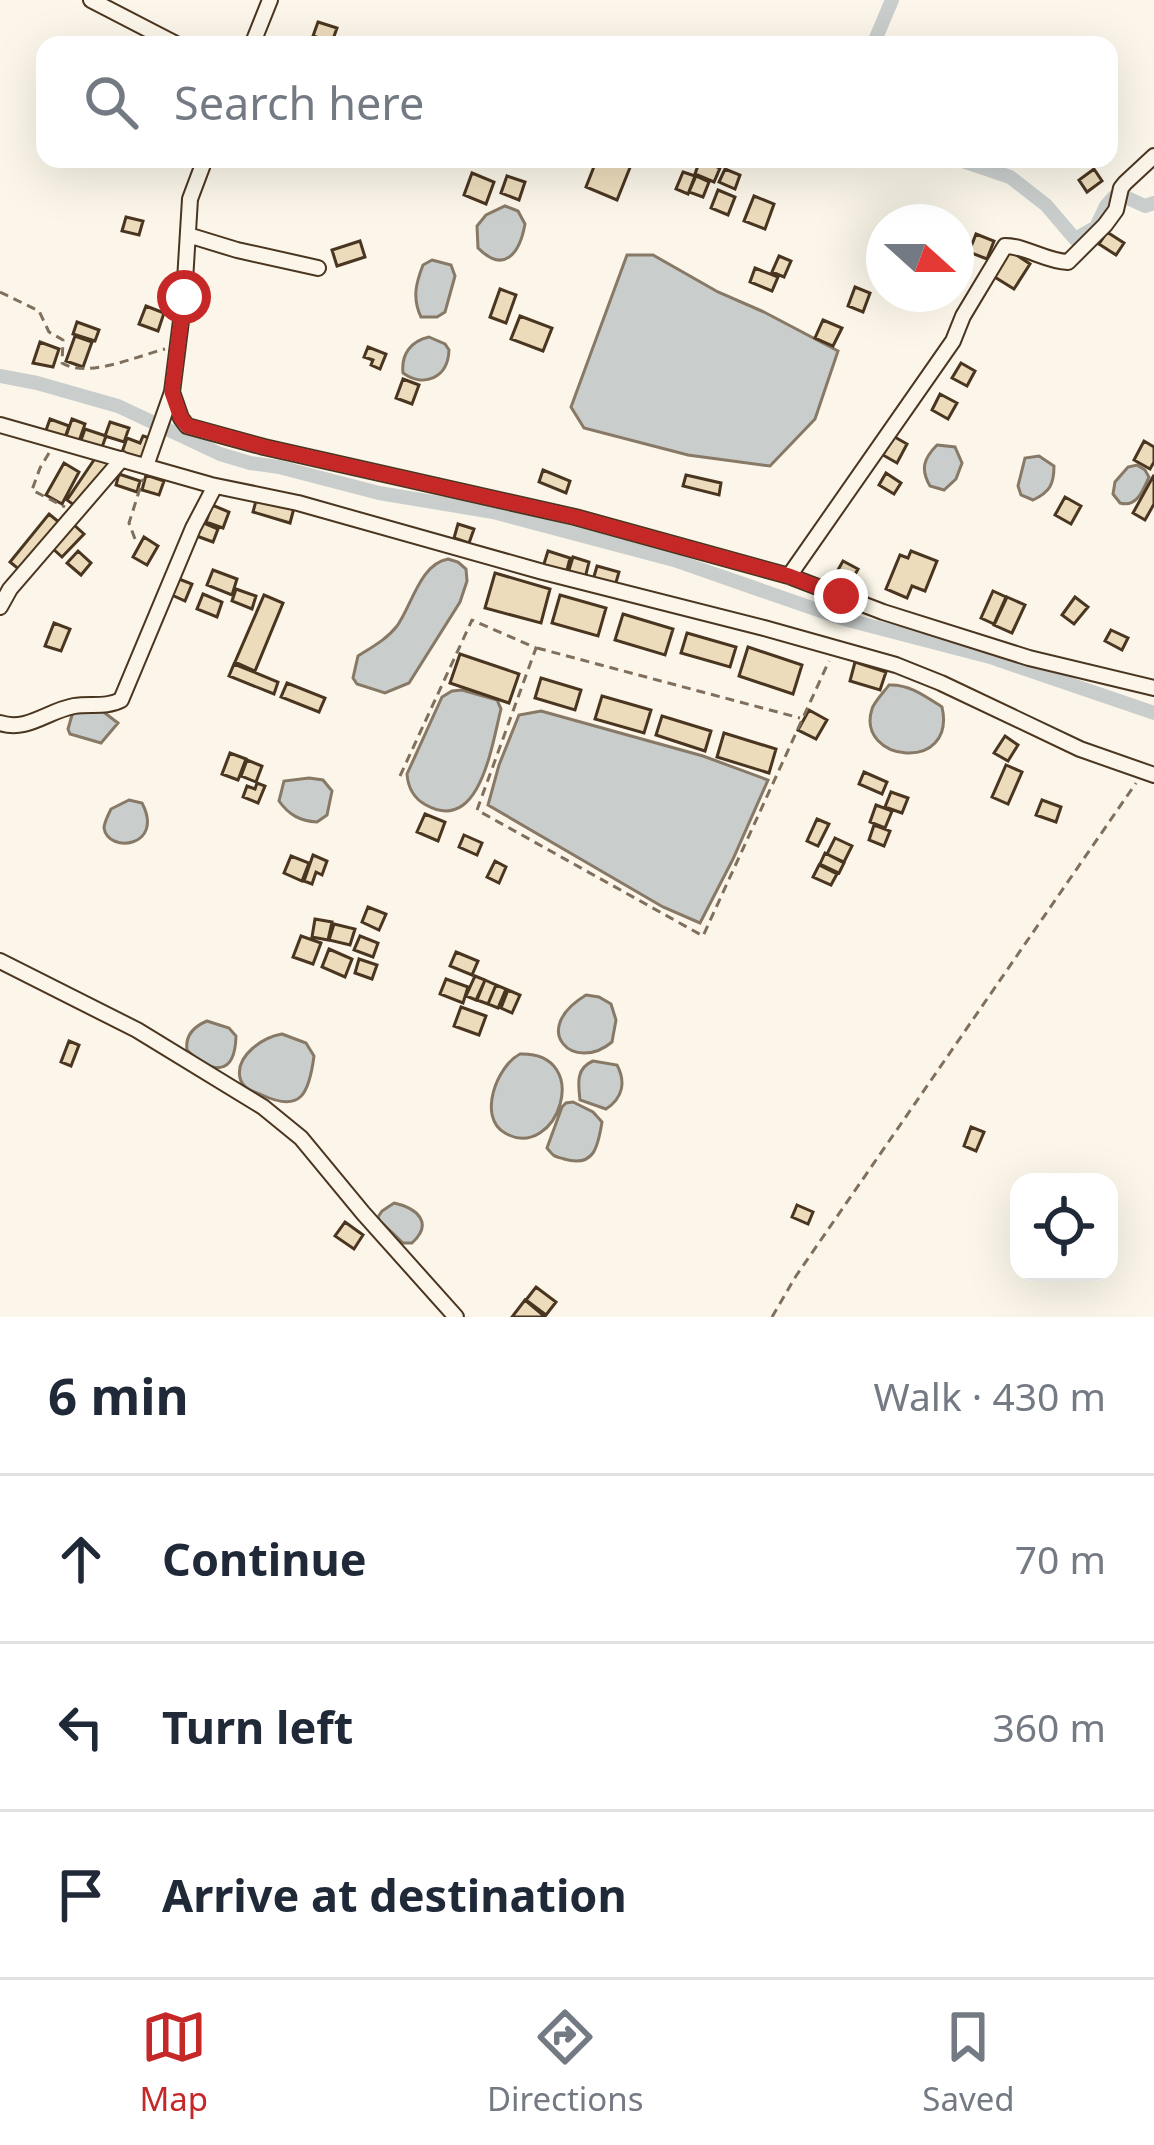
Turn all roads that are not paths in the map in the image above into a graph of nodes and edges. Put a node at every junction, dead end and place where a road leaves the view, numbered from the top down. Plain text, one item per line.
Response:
1 (91, 0) edge
2 (270, 0) edge
3 (161, 36) edge
4 (256, 36) edge
5 (1154, 156) edge
6 (202, 168) edge
7 (188, 235) junction
8 (319, 268) dead end
9 (172, 392) junction
10 (0, 425) edge
11 (122, 459) junction
12 (146, 466) junction
13 (215, 486) junction
14 (789, 576) junction
15 (0, 607) edge
16 (1154, 688) edge
17 (0, 723) edge
18 (1149, 774) edge
19 (0, 962) edge
20 (456, 1317) edge

1 - 3 street
2 - 4 street
5 - 14 street
6 - 7 street
7 - 8 street
7 - 9 street
9 - 12 street
9 - 14 street
10 - 11 street
11 - 12 street
11 - 15 street
12 - 13 street
13 - 17 street
13 - 18 street
14 - 16 street
19 - 20 street

